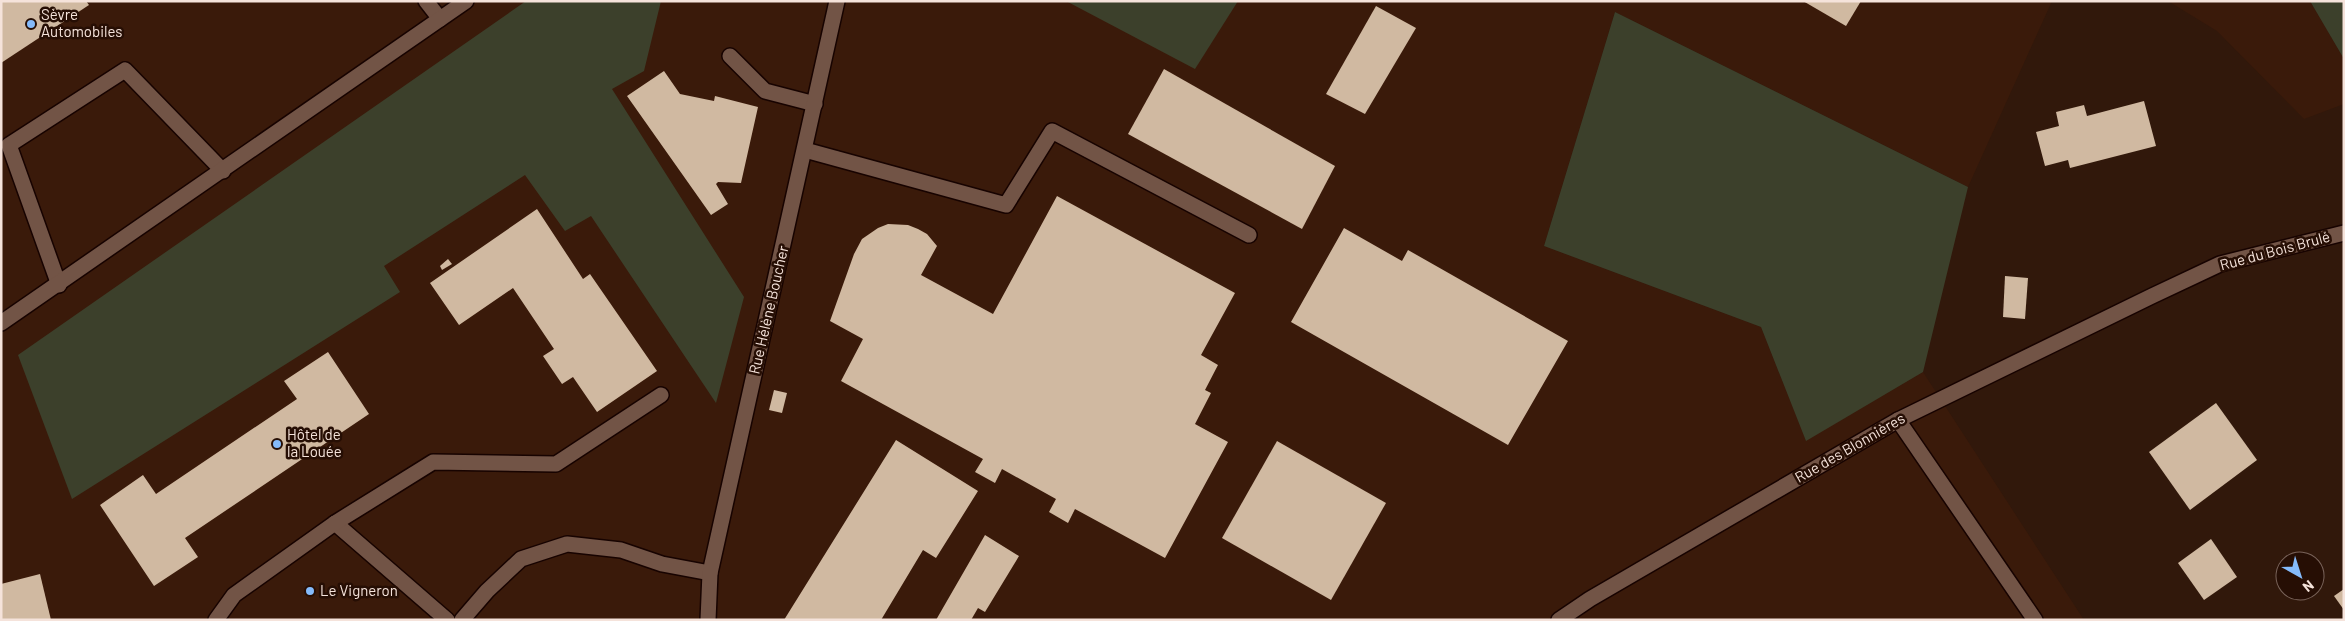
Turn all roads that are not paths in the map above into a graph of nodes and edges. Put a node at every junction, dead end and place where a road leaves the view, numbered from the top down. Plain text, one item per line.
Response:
1 (426, 1) edge
2 (466, 1) edge
3 (837, 1) edge
4 (440, 19) junction
5 (730, 56) dead end
6 (815, 104) junction
7 (805, 150) junction
8 (223, 171) junction
9 (2344, 233) edge
10 (1250, 235) dead end
11 (59, 285) junction
12 (2152, 296) joint
13 (1, 323) edge
14 (661, 395) dead end
15 (1898, 420) junction
16 (335, 523) junction
17 (710, 573) junction
18 (1563, 619) edge
19 (216, 620) edge
20 (447, 620) edge
21 (462, 620) edge
22 (708, 620) edge
23 (2035, 620) edge

1 - 4 street
2 - 4 street
3 - 6 street, Rue Hélène Boucher
4 - 8 street
5 - 6 street
6 - 7 street, Rue Hélène Boucher
7 - 10 street
7 - 17 street, Rue Hélène Boucher
8 - 11 street
8 - 11 street
9 - 12 street, Rue du Bois Brulé
11 - 13 street
12 - 15 street, Rue des Blonnières
14 - 16 street
15 - 18 street, Rue des Blonnières
15 - 23 street
16 - 19 street
16 - 20 street
17 - 21 street
17 - 22 street, Rue Hélène Boucher

